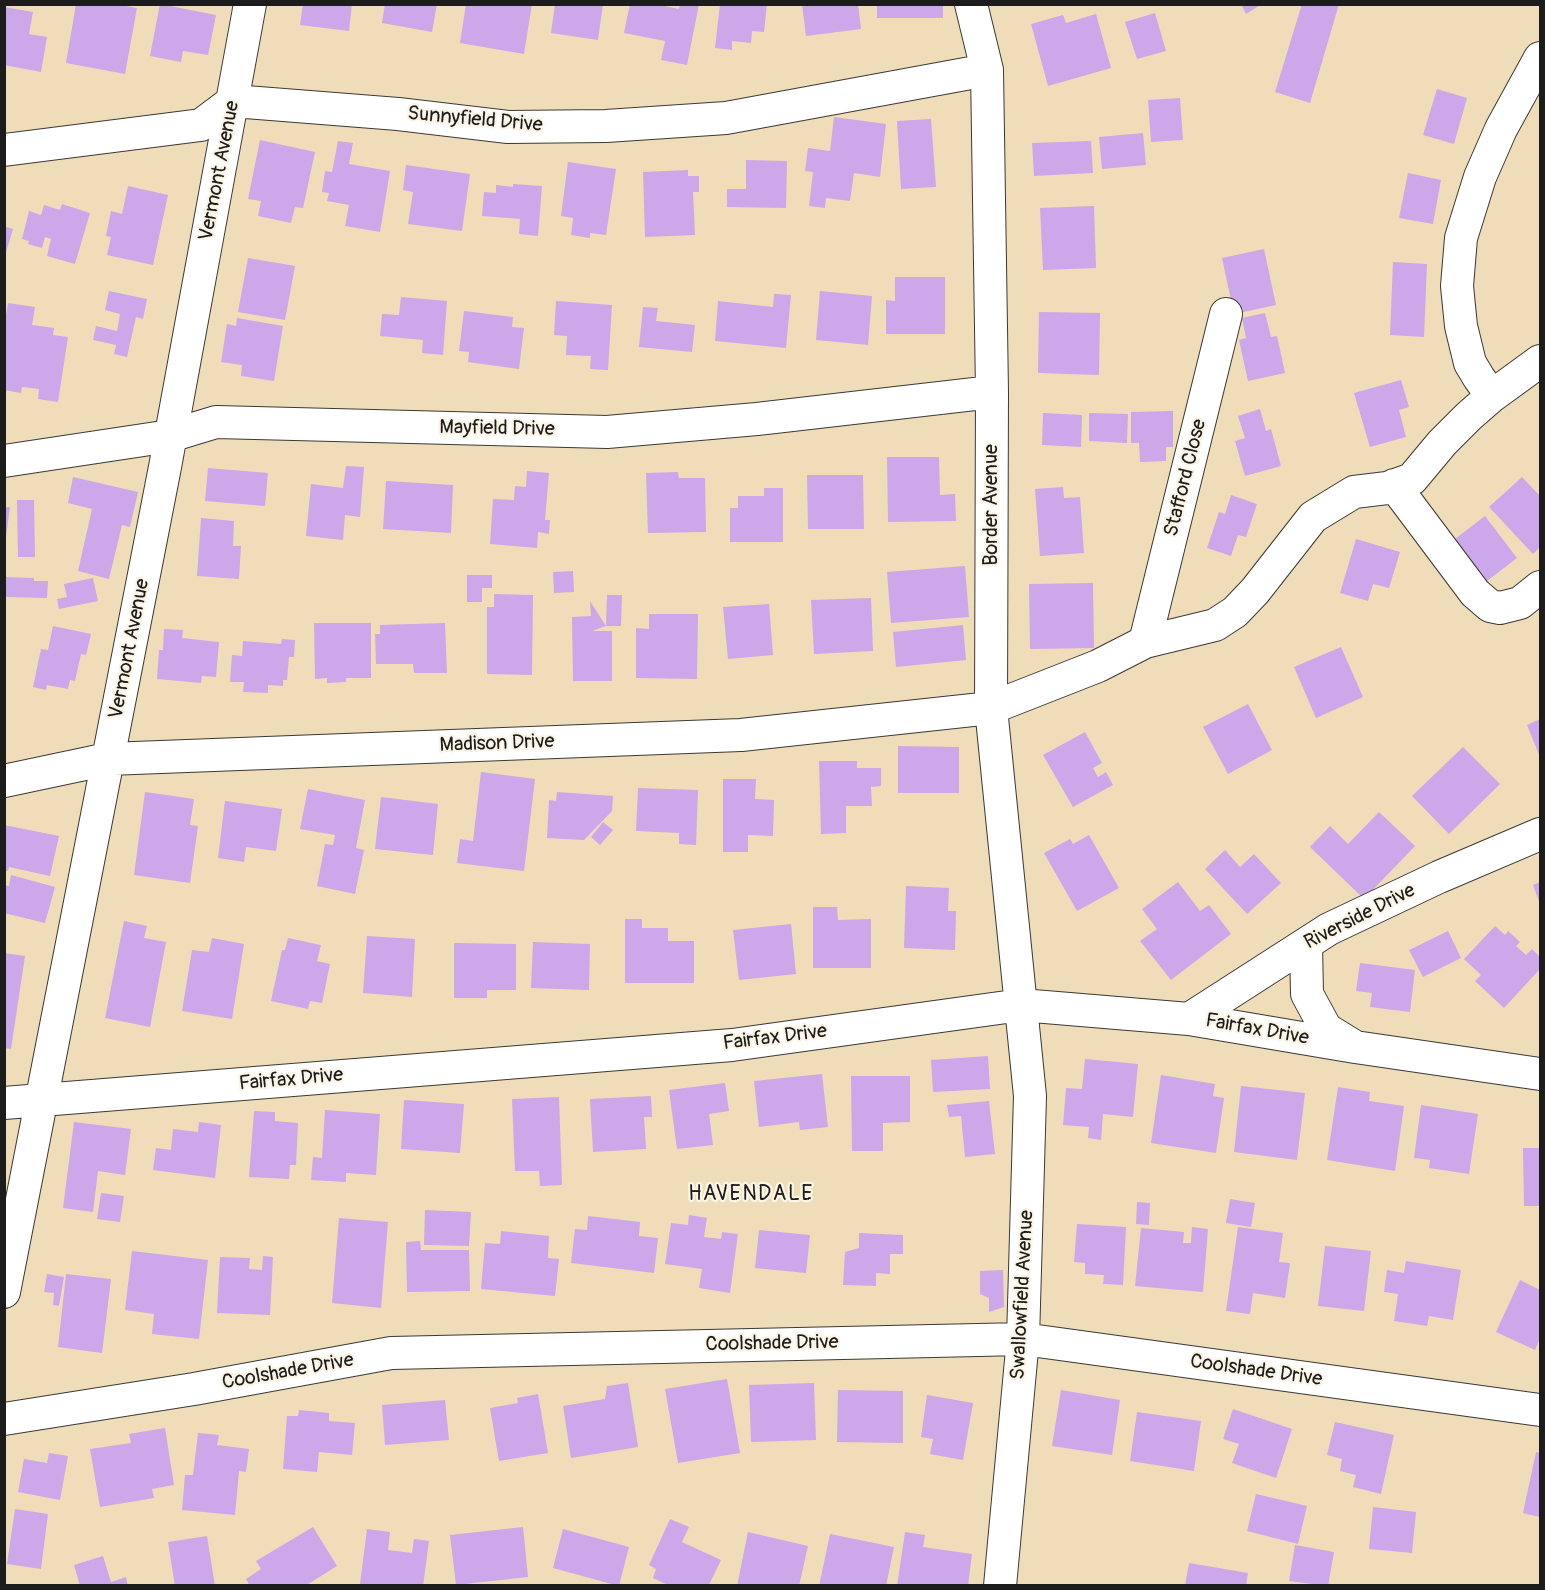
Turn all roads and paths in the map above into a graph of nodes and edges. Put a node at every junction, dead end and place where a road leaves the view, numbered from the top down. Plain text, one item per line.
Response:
1 (250, 4) edge
2 (971, 4) edge
3 (1540, 58) edge
4 (987, 70) junction
5 (233, 100) junction
6 (4, 150) edge
7 (1226, 314) dead end
8 (1540, 361) edge
9 (992, 392) junction
10 (1492, 396) junction
11 (170, 436) junction
12 (4, 461) edge
13 (1394, 485) junction
14 (1540, 587) edge
15 (1145, 642) junction
16 (991, 708) junction
17 (108, 759) junction
18 (4, 781) edge
19 (1540, 834) edge
20 (1306, 944) junction
21 (1021, 1005) junction
22 (1189, 1019) junction
23 (1355, 1047) junction
24 (1540, 1074) edge
25 (41, 1099) junction
26 (4, 1102) edge
27 (4, 1292) edge
28 (1023, 1339) junction
29 (1540, 1410) edge
30 (4, 1419) edge
31 (1000, 1586) edge

1 - 5 street, Vermont Avenue
2 - 4 street, Border Avenue
3 - 10 street
4 - 5 street, Sunnyfield Drive
4 - 9 street, Border Avenue
5 - 6 street
5 - 11 street, Vermont Avenue
7 - 15 street, Stafford Close
8 - 10 street
9 - 11 street, Mayfield Drive
9 - 16 street, Border Avenue
10 - 13 street
11 - 12 street, Mayfield Drive
11 - 17 street, Vermont Avenue
13 - 14 street
13 - 15 street, Madison Drive
15 - 16 street, Madison Drive
16 - 17 street, Madison Drive
16 - 21 street, Border Avenue
17 - 18 street, Madison Drive
17 - 25 street, Vermont Avenue
19 - 20 street, Riverside Drive
20 - 22 street, Riverside Drive
20 - 23 street
21 - 22 street, Fairfax Drive
21 - 25 street, Fairfax Drive
21 - 28 street, Swallowfield Avenue
22 - 23 street, Fairfax Drive
23 - 24 street, Fairfax Drive
25 - 26 street, Fairfax Drive
25 - 27 street, Vermont Avenue
28 - 29 street, Coolshade Drive
28 - 30 street, Coolshade Drive
28 - 31 street, Swallowfield Avenue

